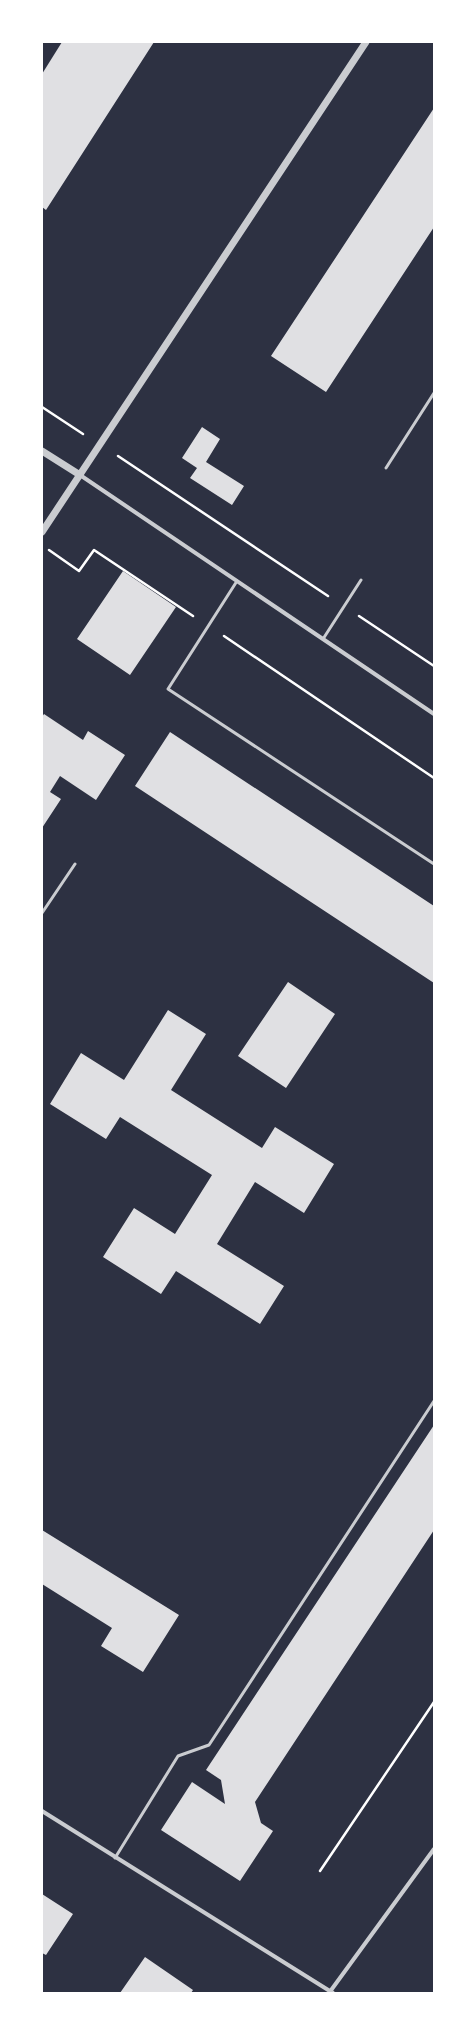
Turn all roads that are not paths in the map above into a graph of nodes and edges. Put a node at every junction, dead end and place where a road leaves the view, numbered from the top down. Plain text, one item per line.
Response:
1 (366, 42) edge
2 (434, 393) edge
3 (42, 451) edge
4 (386, 468) dead end
5 (80, 475) junction
6 (42, 532) edge
7 (361, 580) dead end
8 (237, 581) junction
9 (323, 639) junction
10 (434, 714) edge
11 (75, 864) dead end
12 (434, 864) edge
13 (42, 914) edge
14 (434, 1401) edge
15 (42, 1811) edge
16 (434, 1849) edge
17 (116, 1858) junction
18 (331, 1992) edge

1 - 5 street
2 - 4 lane
3 - 5 street
5 - 6 street
5 - 8 street
7 - 9 lane
8 - 9 street
8 - 12 lane
9 - 10 street
11 - 13 lane
14 - 17 lane
15 - 17 street
16 - 18 street
17 - 18 street

